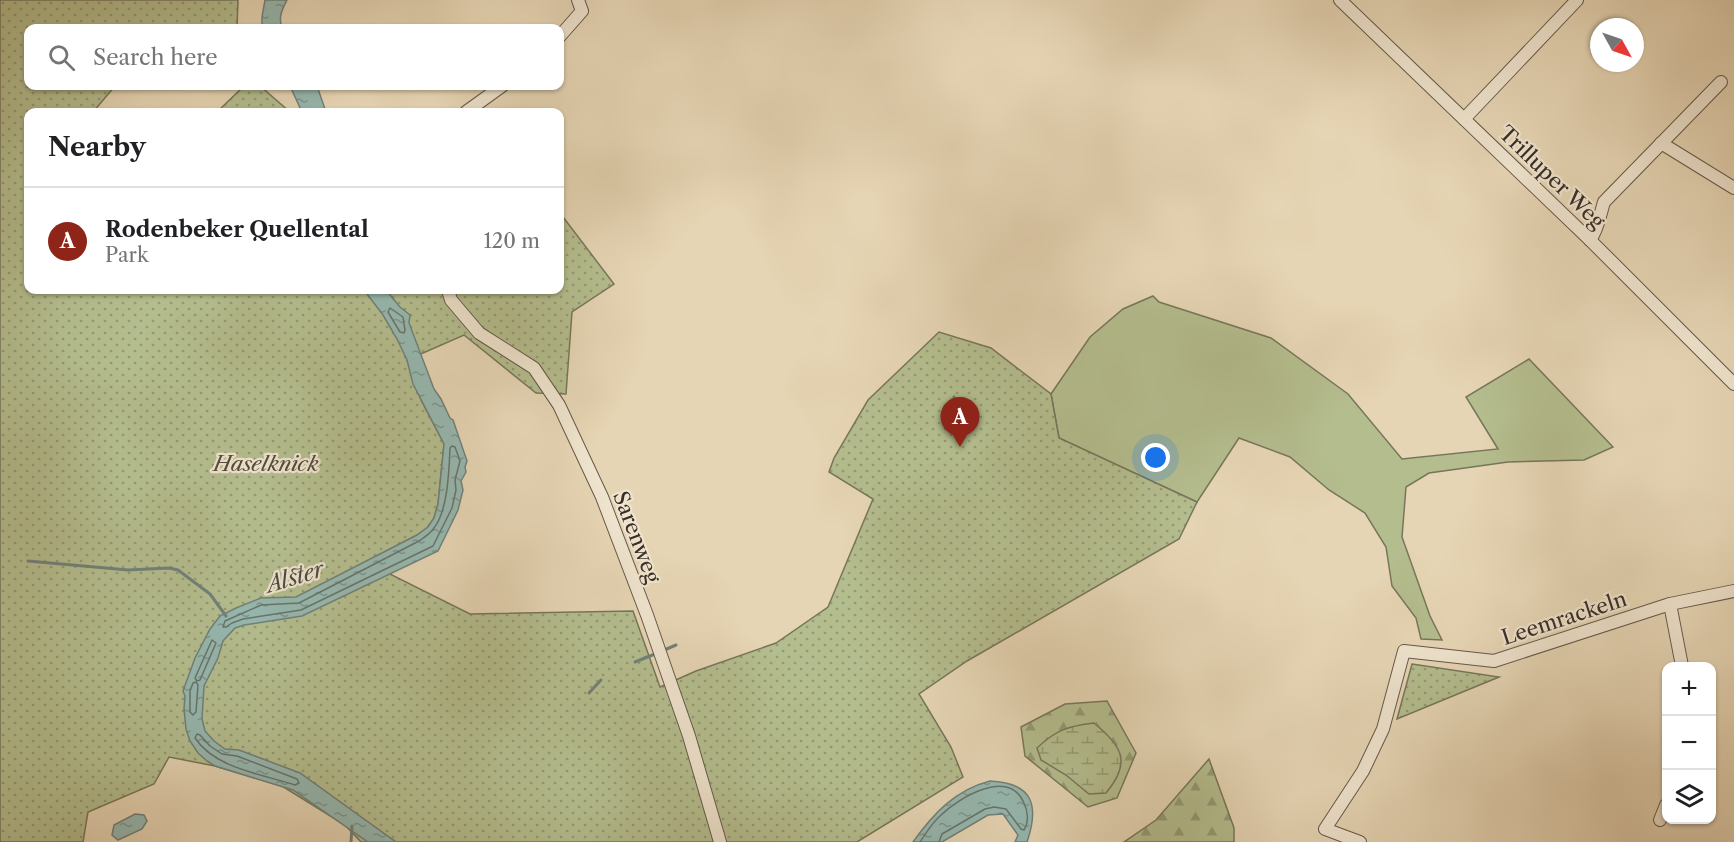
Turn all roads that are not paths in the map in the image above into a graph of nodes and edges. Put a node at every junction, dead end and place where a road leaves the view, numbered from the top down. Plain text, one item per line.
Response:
1 (578, 0) edge
2 (1341, 0) edge
3 (1577, 0) edge
4 (564, 31) edge
5 (1721, 82) dead end
6 (496, 90) edge
7 (472, 108) edge
8 (1464, 119) junction
9 (1661, 143) junction
10 (1734, 188) edge
11 (1590, 240) junction
12 (449, 294) edge
13 (1734, 384) edge
14 (1734, 591) edge
15 (1670, 604) junction
16 (1681, 662) edge
17 (1662, 815) edge
18 (1660, 820) dead end
19 (720, 842) edge
20 (1360, 842) edge

1 - 4 street
2 - 8 street, Trilluper Weg
3 - 8 street
5 - 9 street
6 - 7 street
8 - 11 street, Trilluper Weg
9 - 10 street
9 - 11 street
11 - 13 street, Trilluper Weg
12 - 19 street, Sarenweg
14 - 15 street, Leemrackeln
15 - 16 street
15 - 20 street, Leemrackeln
17 - 18 street

